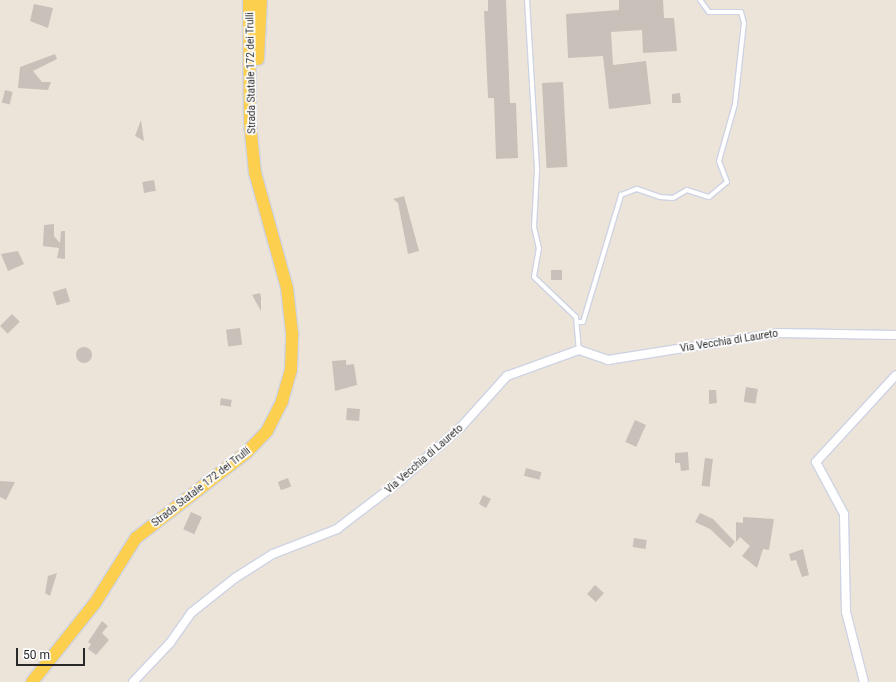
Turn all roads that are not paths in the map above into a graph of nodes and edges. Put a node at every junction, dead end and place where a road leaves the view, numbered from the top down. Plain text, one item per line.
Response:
1 (249, 0) edge
2 (261, 0) edge
3 (527, 0) edge
4 (700, 0) edge
5 (253, 147) junction
6 (577, 322) junction
7 (896, 335) edge
8 (578, 350) junction
9 (896, 375) edge
10 (32, 682) edge
11 (133, 682) edge
12 (864, 682) edge

1 - 5 main road, Strada Statale 172 dei Trulli
2 - 5 main road, Strada Statale 172 dei Trulli
3 - 6 lane
4 - 6 lane
5 - 10 main road, Strada Statale 172 dei Trulli
6 - 8 lane
7 - 8 street, Via Vecchia di Laureto
8 - 11 street, Via Vecchia di Laureto
9 - 12 street

